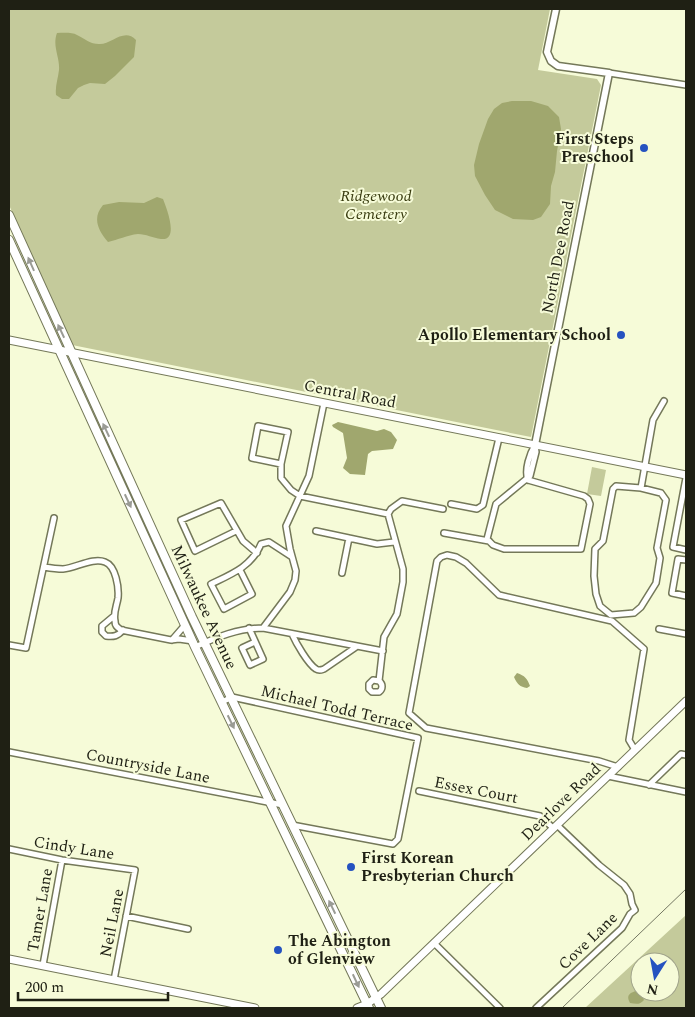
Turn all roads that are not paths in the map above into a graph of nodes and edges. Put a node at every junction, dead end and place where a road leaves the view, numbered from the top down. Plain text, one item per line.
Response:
1 (556, 9) edge
2 (609, 74) junction
3 (686, 85) edge
4 (9, 215) edge
5 (9, 240) edge
6 (9, 340) edge
7 (58, 350) junction
8 (71, 353) junction
9 (664, 401) dead end
10 (324, 403) junction
11 (98, 436) junction
12 (499, 438) junction
13 (535, 445) junction
14 (281, 464) junction
15 (644, 467) junction
16 (127, 475) junction
17 (686, 476) edge
18 (528, 480) junction
19 (641, 488) junction
20 (300, 496) junction
21 (451, 504) dead end
22 (443, 509) dead end
23 (388, 514) junction
24 (54, 518) dead end
25 (236, 531) junction
26 (316, 531) dead end
27 (444, 533) dead end
28 (350, 538) junction
29 (488, 540) junction
30 (394, 542) junction
31 (686, 550) edge
32 (257, 553) junction
33 (292, 557) junction
34 (686, 560) edge
35 (44, 567) junction
36 (240, 570) junction
37 (342, 573) dead end
38 (686, 596) edge
39 (114, 616) junction
40 (185, 625) junction
41 (249, 628) junction
42 (263, 628) junction
43 (659, 629) dead end
44 (123, 630) junction
45 (292, 634) junction
46 (686, 634) edge
47 (171, 640) junction
48 (205, 642) junction
49 (255, 642) junction
50 (194, 644) junction
51 (9, 645) edge
52 (356, 646) junction
53 (383, 651) junction
54 (379, 681) dead end
55 (232, 697) junction
56 (222, 702) junction
57 (686, 702) edge
58 (635, 750) junction
59 (9, 752) edge
60 (684, 754) edge
61 (618, 767) junction
62 (608, 776) junction
63 (649, 785) junction
64 (419, 791) dead end
65 (686, 792) edge
66 (270, 803) junction
67 (283, 805) junction
68 (292, 825) junction
69 (555, 827) junction
70 (9, 849) edge
71 (62, 860) junction
72 (135, 870) joint
73 (126, 916) junction
74 (188, 929) dead end
75 (434, 943) junction
76 (9, 959) edge
77 (43, 965) junction
78 (114, 980) junction
79 (376, 998) junction
80 (368, 1006) edge
81 (255, 1008) edge
82 (357, 1008) edge
83 (381, 1008) edge
84 (500, 1008) edge
85 (536, 1008) edge

1 - 2 street
2 - 3 street
2 - 13 street, North Dee Road
8 -> 4 main road, Milwaukee Avenue
5 - 7 main road, Milwaukee Avenue
6 - 7 main road, Central Road
7 - 8 main road, Central Road
7 - 11 main road, Milwaukee Avenue
8 - 10 main road, Central Road
16 -> 8 main road, Milwaukee Avenue
9 - 15 street
10 - 12 main road, Central Road
10 - 20 street
11 - 16 main road
11 -> 40 main road, Milwaukee Avenue
12 - 13 main road, Central Road
12 - 21 street
13 - 15 main road, Central Road
13 - 18 street
14 - 14 street
14 - 20 street
15 - 17 main road, Central Road
15 - 19 street
16 - 48 main road, Milwaukee Avenue
17 - 31 street
18 - 29 street
18 - 29 street
19 - 19 street
20 - 23 street
20 - 33 street
22 - 23 street
23 - 30 street
24 - 35 street
25 - 25 street
25 - 32 street
26 - 28 street
27 - 29 street
28 - 30 street
28 - 37 street
30 - 53 street
32 - 33 street
32 - 36 street
33 - 42 street
34 - 38 street
35 - 39 street
35 - 51 street
36 - 36 street
39 - 44 street
39 - 44 street
40 - 47 street
40 - 50 main road, Milwaukee Avenue
41 - 42 street
41 - 48 street
41 - 49 street
42 - 45 street
43 - 46 street
44 - 47 street
45 - 52 street
45 - 52 street
47 - 50 street
48 - 50 street
48 - 55 main road, Milwaukee Avenue
49 - 49 street
50 - 56 main road, Milwaukee Avenue
52 - 53 street
53 - 54 street
55 - 56 street
55 - 67 main road, Milwaukee Avenue
55 - 68 street, Michael Todd Terrace
56 -> 66 main road, Milwaukee Avenue
57 - 58 main road, Dearlove Road
58 - 61 main road, Dearlove Road
58 - 61 street
59 - 66 street, Countryside Lane
60 - 63 street
61 - 62 main road, Dearlove Road
62 - 63 street
62 - 69 main road, Dearlove Road
63 - 65 street
64 - 69 street, Essex Court
66 - 67 street, Countryside Lane
66 -> 80 main road, Milwaukee Avenue
67 - 68 main road, Milwaukee Avenue
79 -> 68 main road, Milwaukee Avenue
69 - 75 main road, Dearlove Road
69 - 85 street, Cove Lane
70 - 71 street, Cindy Lane
71 - 72 street, Cindy Lane
71 - 77 street, Tamer Lane
72 - 73 street, Neil Lane
73 - 74 street
73 - 78 street, Neil Lane
75 - 79 main road, Dearlove Road
75 - 84 street
76 - 77 main road
77 - 78 main road
78 - 81 main road
79 - 80 main road, Dearlove Road
79 - 83 main road, Milwaukee Avenue
80 - 82 main road, Dearlove Road

